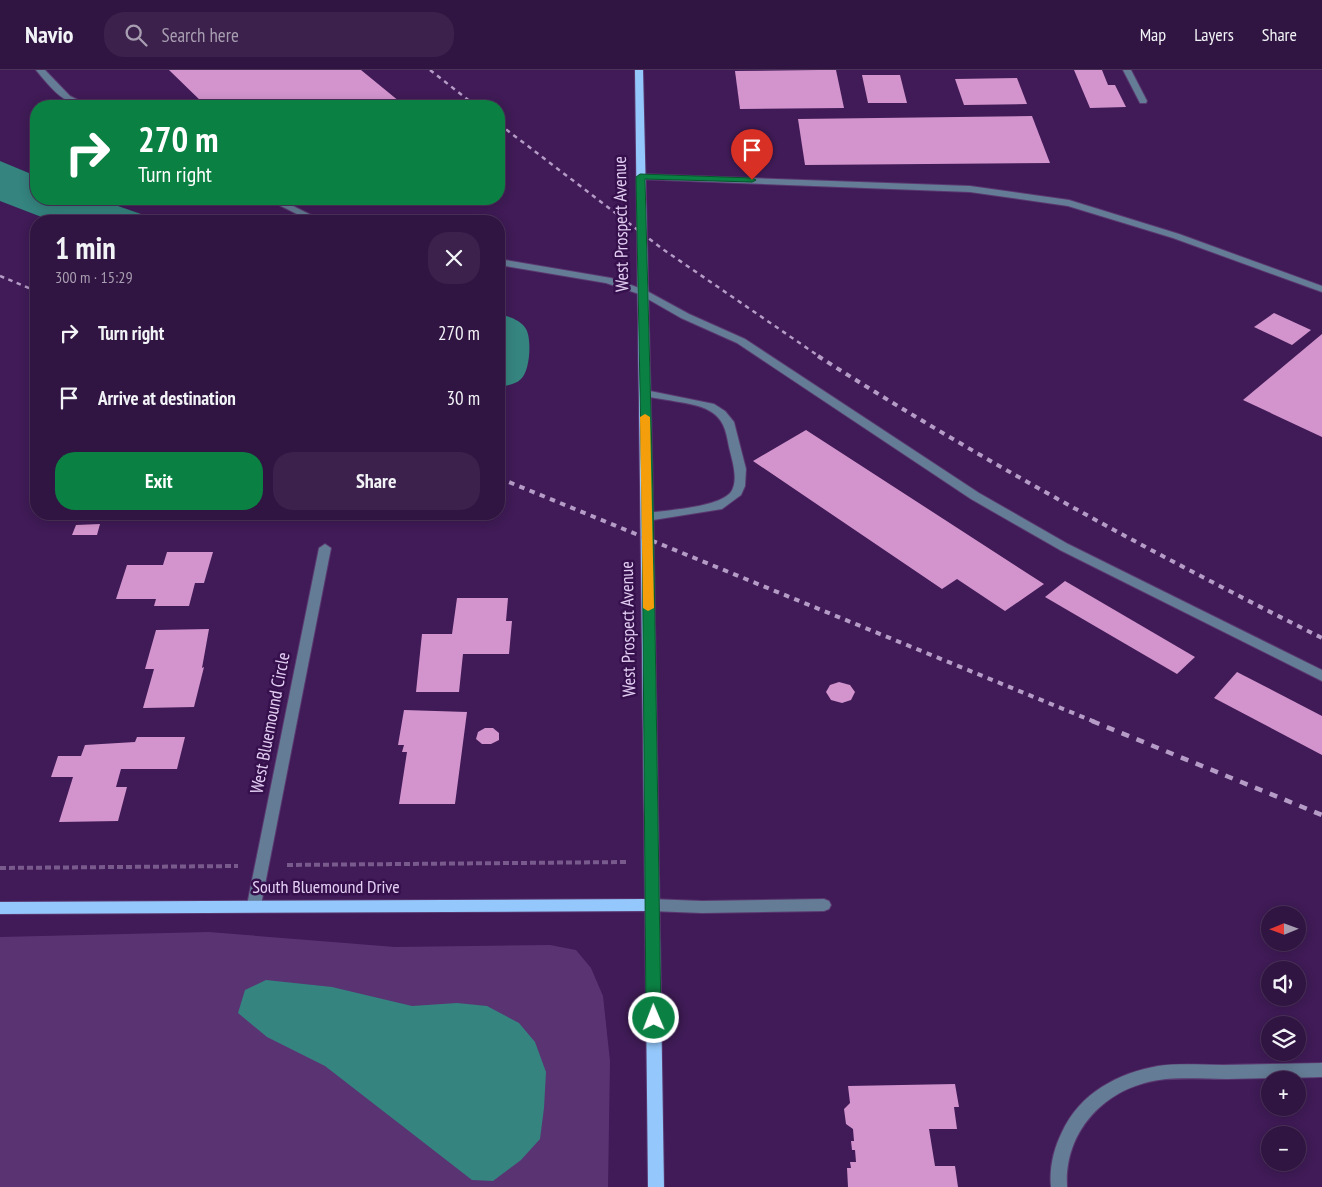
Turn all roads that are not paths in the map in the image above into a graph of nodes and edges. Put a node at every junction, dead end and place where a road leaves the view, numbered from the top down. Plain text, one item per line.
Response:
1 (40, 70) edge
2 (638, 70) edge
3 (1127, 70) edge
4 (72, 100) edge
5 (1143, 102) dead end
6 (640, 177) junction
7 (285, 205) edge
8 (305, 215) edge
9 (505, 263) edge
10 (1322, 289) edge
11 (642, 292) junction
12 (644, 393) junction
13 (647, 517) junction
14 (325, 548) dead end
15 (1322, 676) edge
16 (652, 905) junction
17 (824, 905) dead end
18 (254, 906) junction
19 (0, 908) edge
20 (1322, 1070) edge
21 (656, 1187) edge
22 (1059, 1187) edge

1 - 4 street
2 - 6 main road, West Prospect Avenue
3 - 5 street
6 - 10 street
6 - 11 main road, West Prospect Avenue
7 - 8 street
9 - 11 street
11 - 12 main road, West Prospect Avenue
11 - 15 street
12 - 13 main road, West Prospect Avenue
12 - 13 street
13 - 16 main road, West Prospect Avenue
14 - 18 street, West Bluemound Circle
16 - 17 street
16 - 18 main road, South Bluemound Drive
16 - 21 main road, West Prospect Avenue
18 - 19 main road, South Bluemound Drive
20 - 22 street

